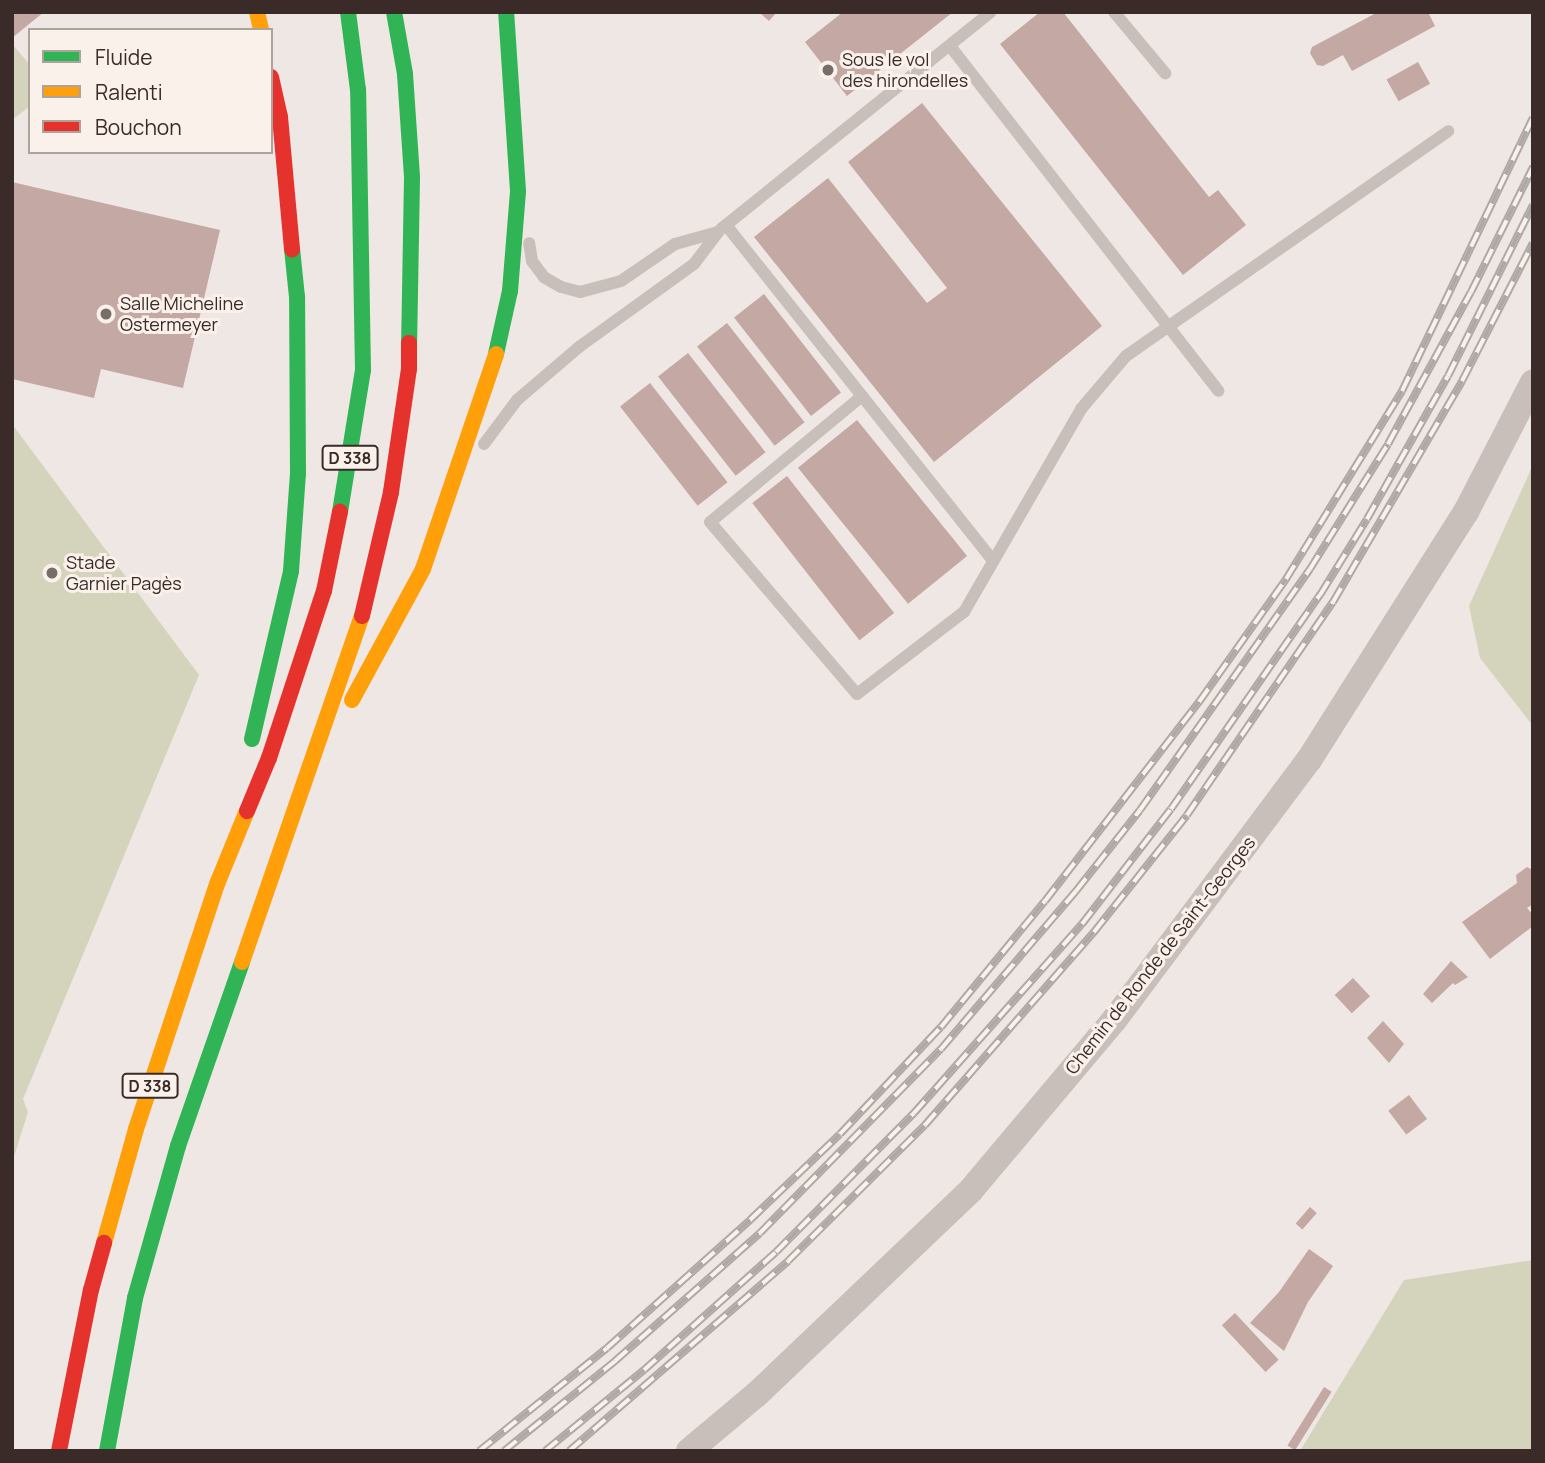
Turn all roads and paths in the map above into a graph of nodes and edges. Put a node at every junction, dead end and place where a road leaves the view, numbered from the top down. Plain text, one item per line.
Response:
1 (348, 12) edge
2 (394, 12) edge
3 (506, 12) edge
4 (991, 12) edge
5 (1114, 12) edge
6 (950, 46) junction
7 (1165, 73) dead end
8 (511, 85) junction
9 (273, 86) edge
10 (1448, 131) dead end
11 (722, 229) junction
12 (1169, 326) junction
13 (1533, 382) edge
14 (1219, 391) dead end
15 (862, 396) junction
16 (440, 524) junction
17 (993, 561) junction
18 (249, 751) dead end
19 (243, 778) dead end
20 (303, 792) junction
21 (217, 884) junction
22 (59, 1451) edge
23 (107, 1451) edge
24 (689, 1451) edge

1 - 21 highway, D 338
2 - 20 highway, D 338
3 - 8 highway, D 338
4 - 6 lane
5 - 7 lane
6 - 11 lane
6 - 12 lane
8 - 11 lane
8 - 16 highway, D 338
9 - 18 highway, D 338
10 - 12 lane
11 - 15 lane
11 - 16 lane
12 - 14 lane
12 - 17 lane
13 - 24 street, Chemin de Ronde de Saint-Georges
15 - 17 lane
15 - 17 lane
16 - 20 highway, D 338
19 - 21 highway, D 338
20 - 23 highway, D 338
21 - 22 highway, D 338

